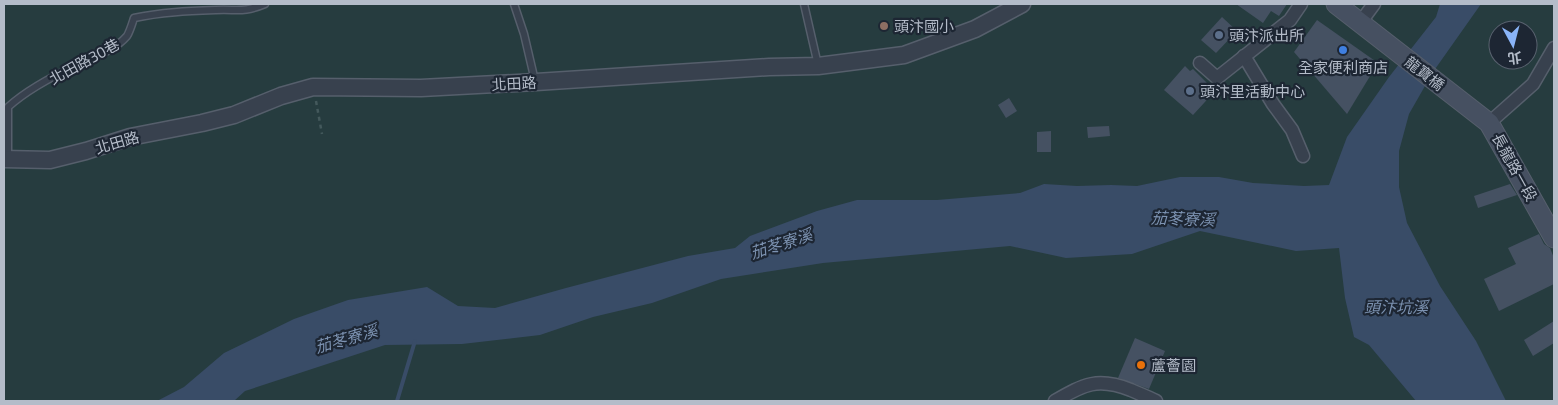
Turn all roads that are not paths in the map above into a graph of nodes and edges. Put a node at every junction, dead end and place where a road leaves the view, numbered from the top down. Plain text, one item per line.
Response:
1 (265, 4) edge
2 (514, 4) edge
3 (804, 4) edge
4 (1022, 4) edge
5 (1301, 4) edge
6 (1336, 4) edge
7 (1374, 4) edge
8 (1360, 23) junction
9 (1554, 48) edge
10 (1244, 56) junction
11 (1200, 63) dead end
12 (818, 66) junction
13 (536, 82) junction
14 (6, 107) edge
15 (1490, 123) junction
16 (1303, 156) dead end
17 (6, 159) edge
18 (1554, 238) edge
19 (1054, 401) edge
20 (1156, 401) edge

1 - 14 lane, 北田路30巷
2 - 13 lane
3 - 12 lane
4 - 12 street, 北田路
5 - 10 street
6 - 8 main road, 龍寶橋
7 - 8 street
8 - 15 main road, 龍寶橋
9 - 15 street
10 - 11 street
10 - 16 street
12 - 13 street, 北田路
13 - 17 street, 北田路
14 - 17 lane, 北田路30巷
15 - 18 main road, 長龍路一段
19 - 20 street

